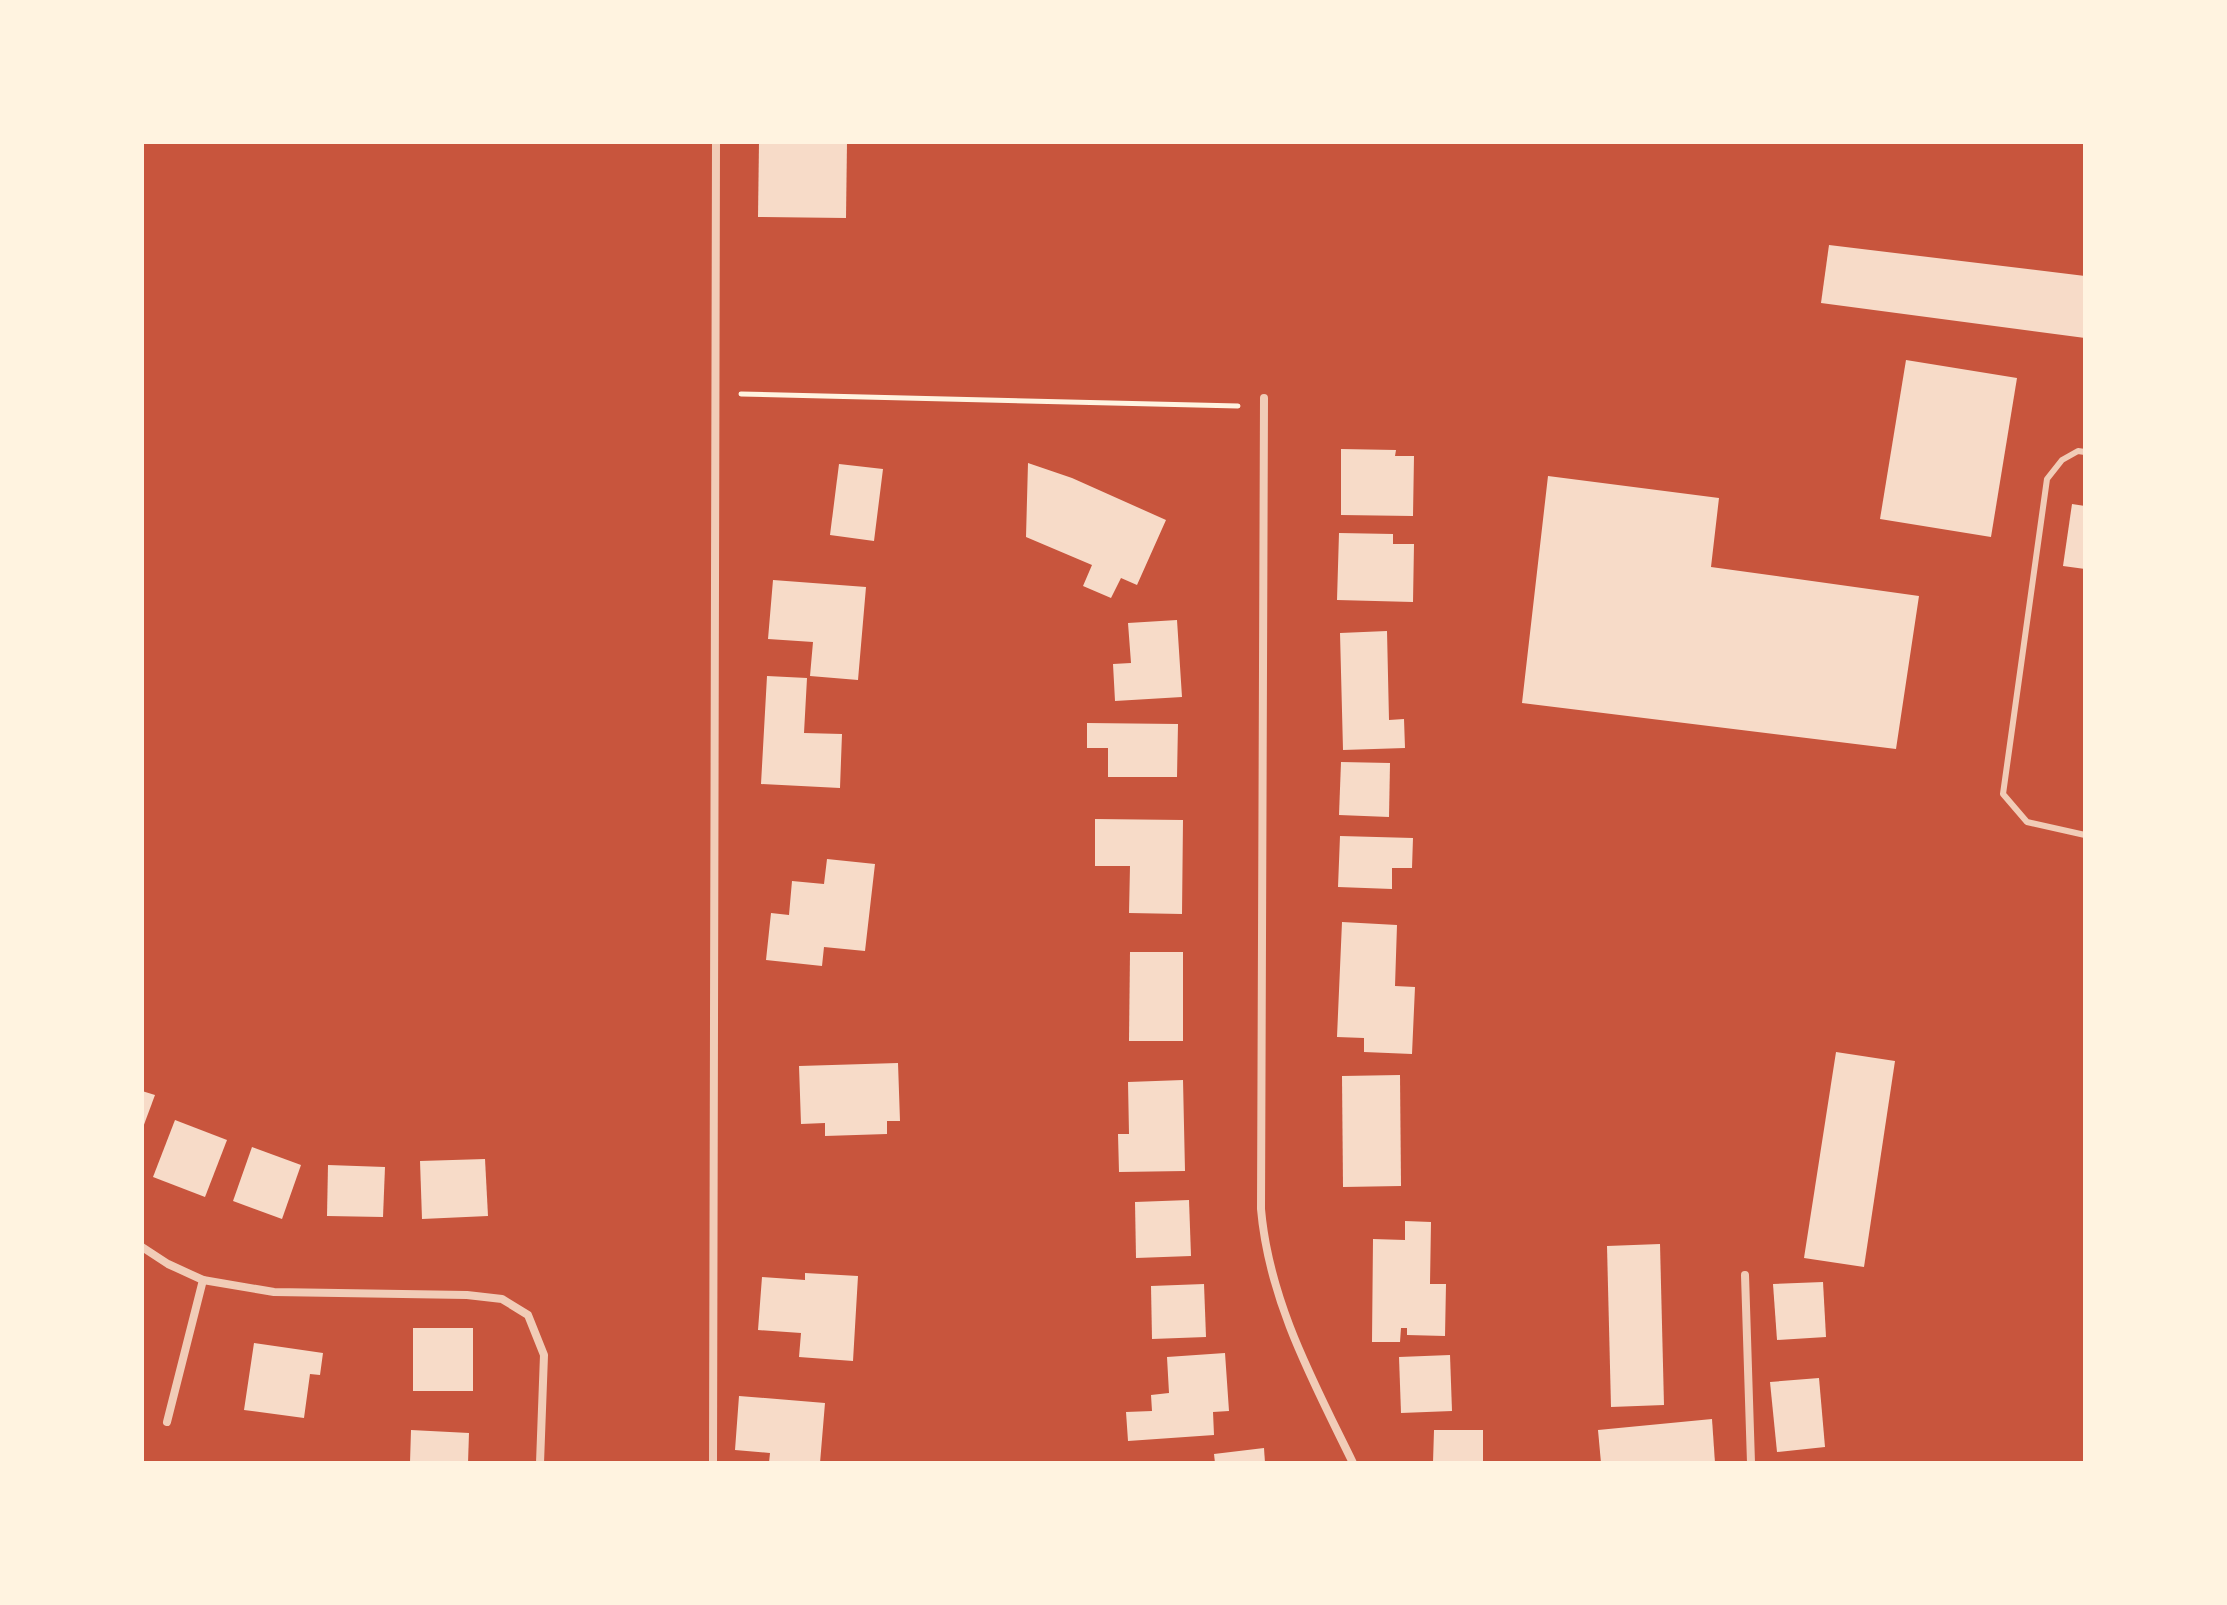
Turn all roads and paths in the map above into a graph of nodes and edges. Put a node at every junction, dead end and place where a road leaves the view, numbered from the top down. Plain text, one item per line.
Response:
1 (716, 142) edge
2 (716, 393) junction
3 (1264, 402) joint
4 (2085, 452) edge
5 (2085, 835) edge
6 (142, 1247) edge
7 (1745, 1275) dead end
8 (203, 1280) junction
9 (167, 1422) dead end
10 (540, 1463) edge
11 (713, 1463) edge
12 (1353, 1463) edge
13 (1751, 1463) edge

1 - 2 street
2 - 3 path
2 - 11 street
3 - 12 street
4 - 5 lane
6 - 8 street
7 - 13 street
8 - 9 street
8 - 10 street

